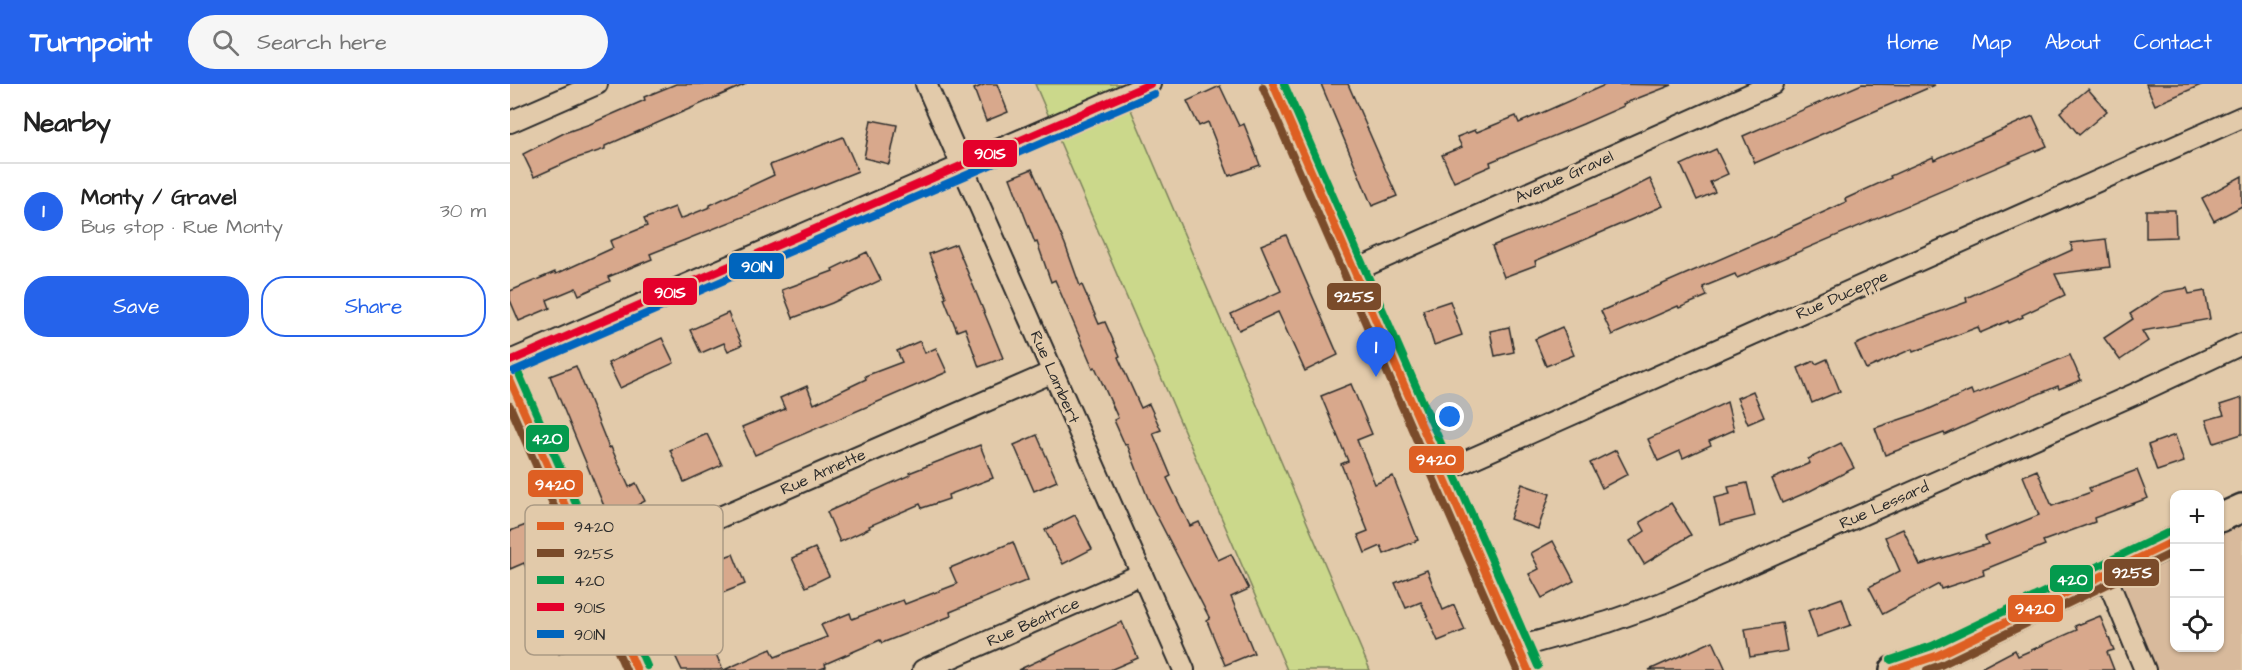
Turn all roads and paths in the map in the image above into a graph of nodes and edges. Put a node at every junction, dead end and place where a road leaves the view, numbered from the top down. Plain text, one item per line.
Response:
1 (597, 84) edge
2 (926, 84) edge
3 (1150, 84) edge
4 (1273, 84) edge
5 (1773, 84) edge
6 (2242, 117) edge
7 (510, 122) edge
8 (962, 165) junction
9 (1354, 270) junction
10 (2242, 344) edge
11 (510, 362) edge
12 (1053, 372) junction
13 (510, 380) edge
14 (1442, 472) junction
15 (565, 505) edge
16 (2242, 508) edge
17 (723, 516) edge
18 (2224, 516) edge
19 (2170, 544) edge
20 (1142, 574) junction
21 (2106, 576) junction
22 (1518, 647) junction
23 (630, 655) edge
24 (1940, 663) edge
25 (637, 670) edge
26 (923, 670) edge
27 (1184, 670) edge
28 (1528, 670) edge
29 (1894, 670) edge
30 (2145, 670) edge

1 - 7 street
2 - 8 street, Rue Lambert
3 - 8 street
4 - 9 street
5 - 9 street, Avenue Gravel
6 - 14 street, Rue Duceppe
8 - 11 street
8 - 12 street, Rue Lambert
9 - 14 street
10 - 22 street, Rue Lessard
12 - 17 street, Rue Annette
12 - 20 street, Rue Lambert
13 - 15 street
14 - 22 street
16 - 18 street
19 - 21 street
20 - 26 street, Rue Béatrice
20 - 27 street, Rue Lambert
21 - 24 street
21 - 30 street
22 - 28 street
23 - 25 street
24 - 29 street

